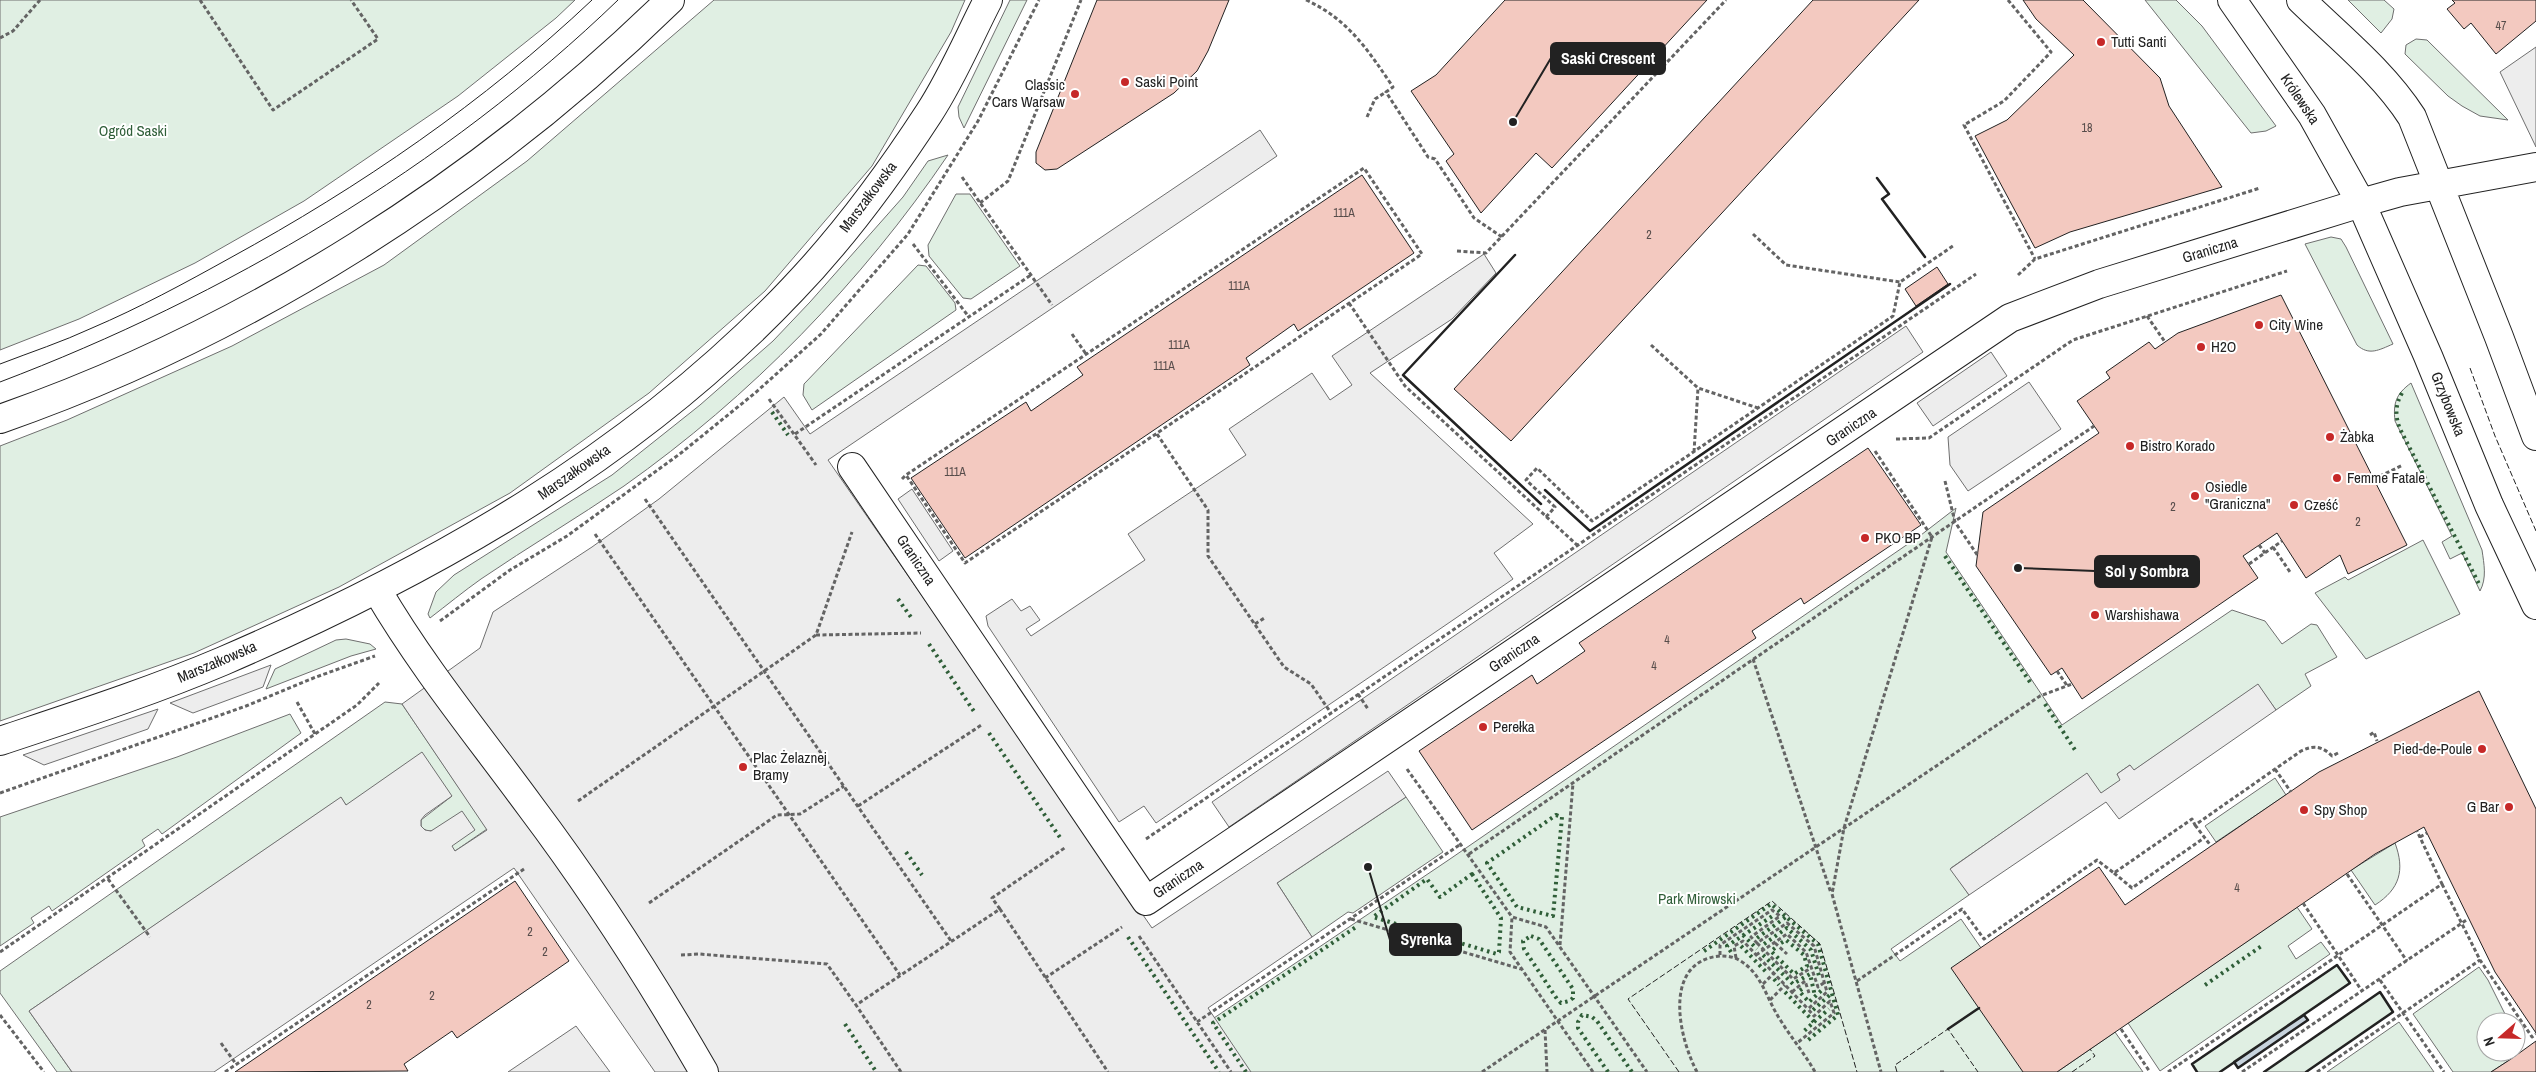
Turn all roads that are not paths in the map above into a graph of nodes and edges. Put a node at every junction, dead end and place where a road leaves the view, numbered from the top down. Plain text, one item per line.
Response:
1 (670, 0) edge
2 (988, 0) edge
3 (2232, 0) edge
4 (2301, 0) edge
5 (2536, 167) edge
6 (2439, 184) junction
7 (2361, 203) junction
8 (0, 419) edge
9 (2536, 436) edge
10 (852, 467) dead end
11 (377, 590) junction
12 (2536, 605) edge
13 (0, 741) edge
14 (704, 1072) edge

1 - 8 street
2 - 11 street, Marszałkowska
3 - 7 street, Królewska
4 - 6 street
5 - 6 street, Graniczna
6 - 7 street, Graniczna
6 - 9 street
7 - 10 street, Graniczna
7 - 12 street, Grzybowska
11 - 13 street, Marszałkowska
11 - 14 street

